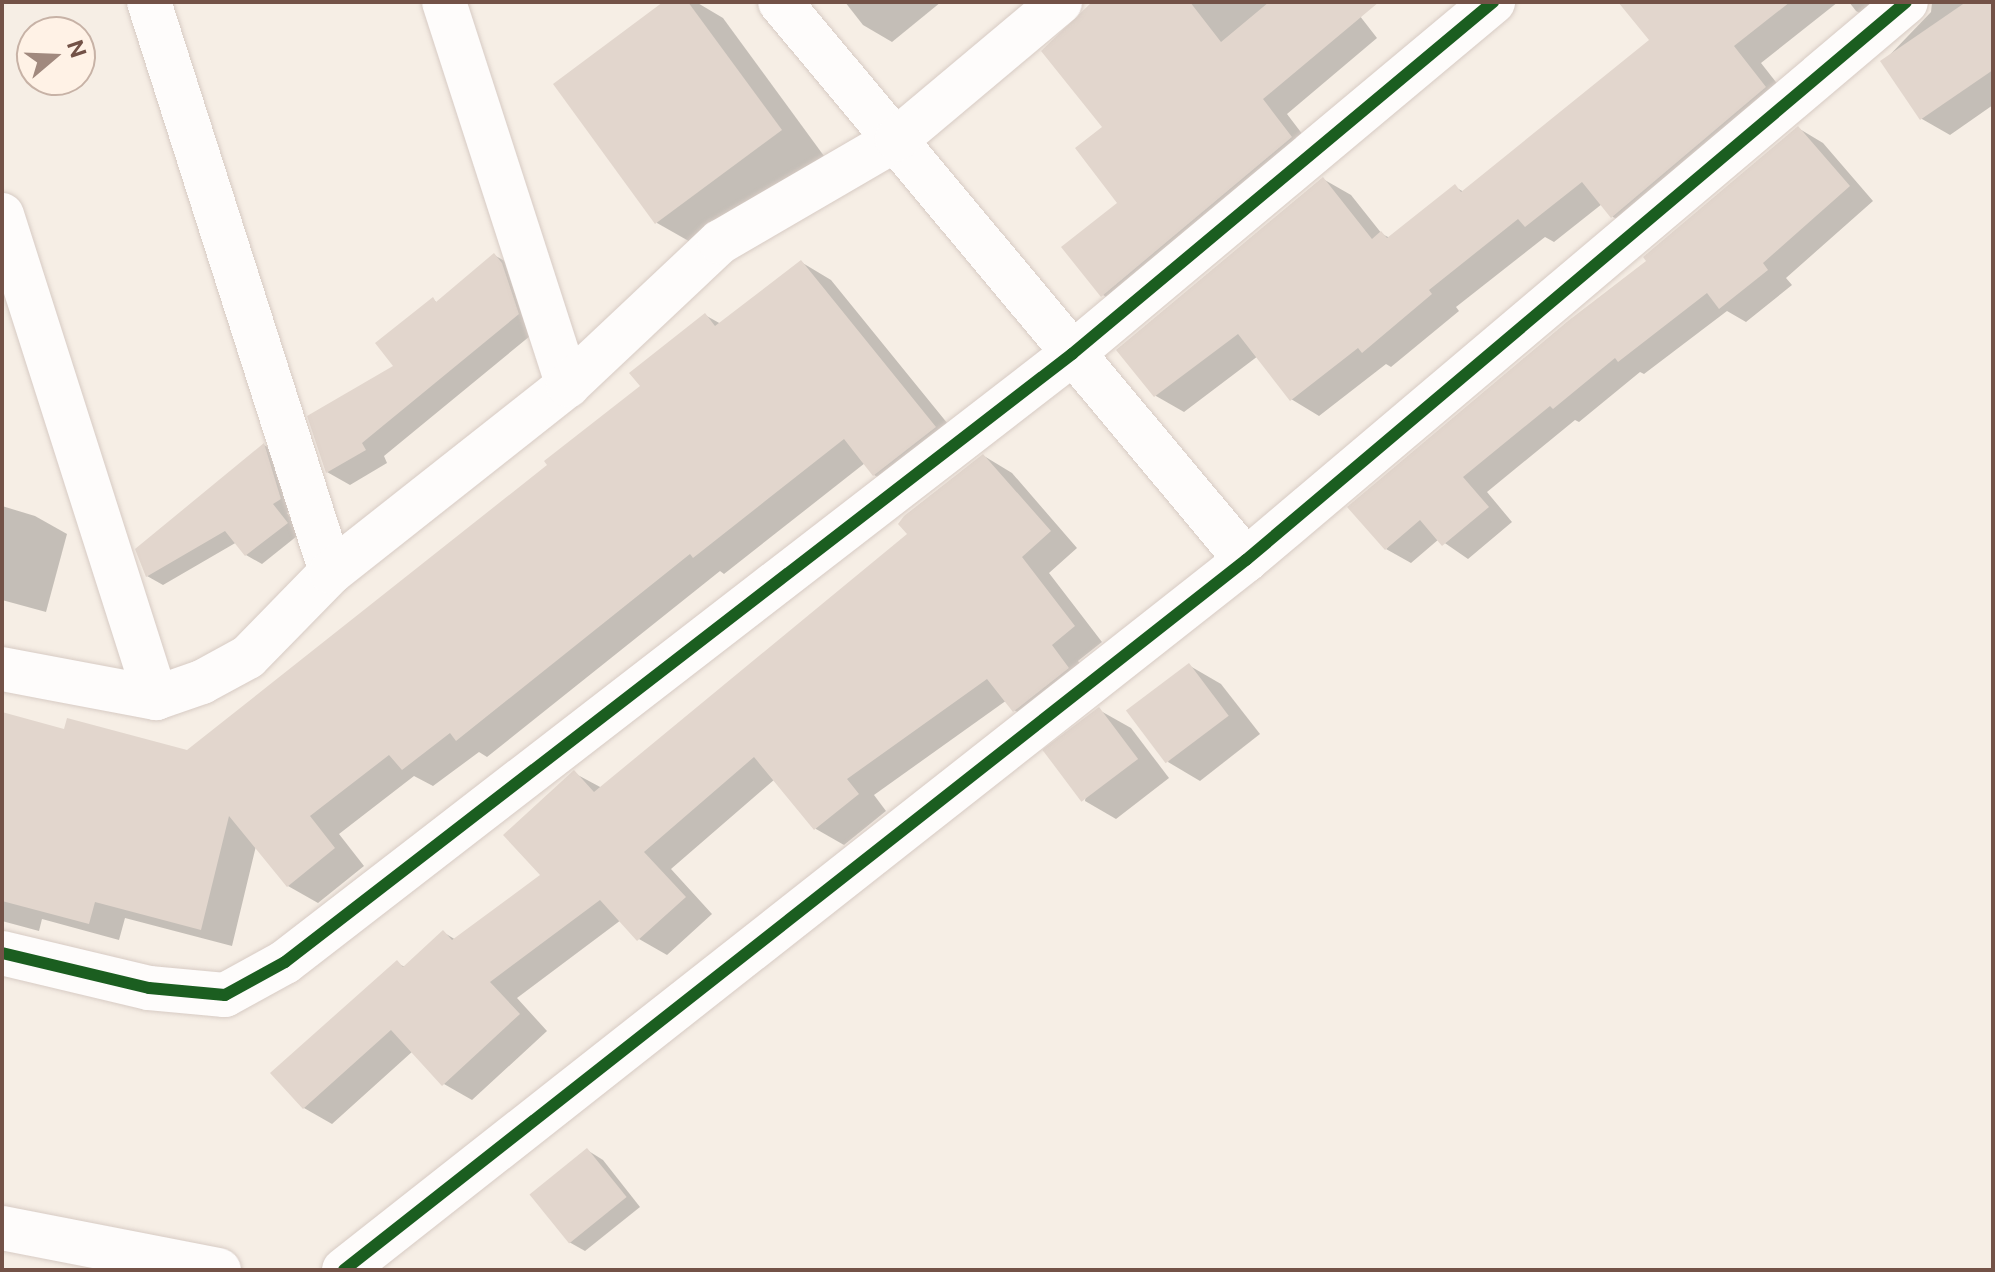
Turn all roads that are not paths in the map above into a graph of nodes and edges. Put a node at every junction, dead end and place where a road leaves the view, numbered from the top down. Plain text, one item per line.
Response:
1 (149, 2) edge
2 (444, 2) edge
3 (780, 2) edge
4 (1060, 2) edge
5 (1493, 2) edge
6 (1906, 2) edge
7 (897, 139) junction
8 (2, 215) edge
9 (1072, 354) junction
10 (568, 385) junction
11 (1246, 560) junction
12 (331, 572) junction
13 (2, 669) edge
14 (156, 698) junction
15 (2, 953) edge
16 (2, 1228) edge
17 (219, 1270) edge
18 (344, 1270) edge

1 - 12 street
2 - 10 street
3 - 7 street
4 - 7 street
5 - 9 street
6 - 11 street
7 - 9 street
7 - 10 street
8 - 14 street
9 - 11 street
9 - 15 street
10 - 12 street
11 - 18 street
12 - 14 street
13 - 14 street
16 - 17 street

